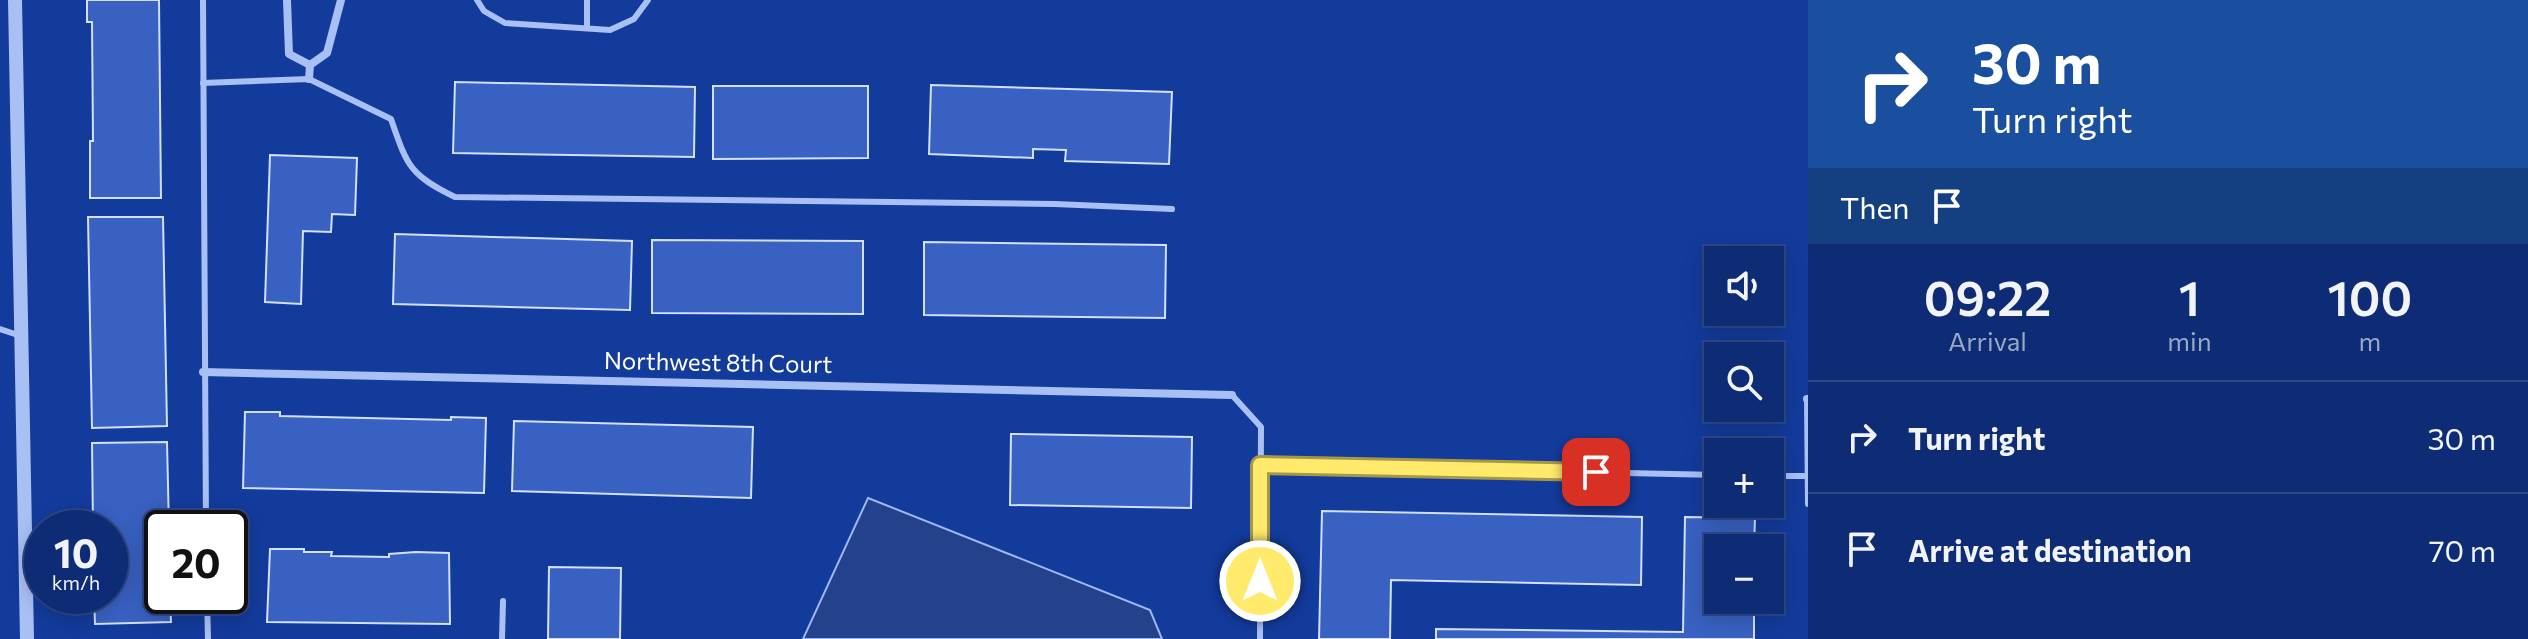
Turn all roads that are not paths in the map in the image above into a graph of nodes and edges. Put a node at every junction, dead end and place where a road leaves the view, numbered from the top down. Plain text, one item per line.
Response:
1 (15, 0) edge
2 (203, 0) edge
3 (287, 0) edge
4 (341, 0) edge
5 (477, 0) edge
6 (587, 0) edge
7 (648, 0) edge
8 (587, 28) junction
9 (310, 65) junction
10 (309, 79) junction
11 (203, 83) junction
12 (1172, 209) dead end
13 (0, 329) edge
14 (21, 336) junction
15 (203, 372) junction
16 (1232, 395) joint
17 (1807, 399) edge
18 (1260, 465) junction
19 (1704, 475) edge
20 (1784, 476) edge
21 (1808, 476) edge
22 (1808, 504) edge
23 (206, 510) edge
24 (503, 601) dead end
25 (207, 614) edge
26 (27, 639) edge
27 (208, 639) edge
28 (502, 639) edge
29 (1260, 639) edge

1 - 14 street
2 - 11 lane
3 - 9 street
4 - 9 street
5 - 8 lane
6 - 8 lane
7 - 8 lane
9 - 10 street
10 - 11 lane
10 - 12 lane
11 - 15 lane
13 - 14 lane
14 - 26 street
15 - 16 street, Northwest 8th Court
15 - 23 lane
16 - 18 lane
17 - 21 lane
18 - 19 lane
18 - 29 lane
20 - 21 lane
21 - 22 lane
24 - 28 lane
25 - 27 lane

